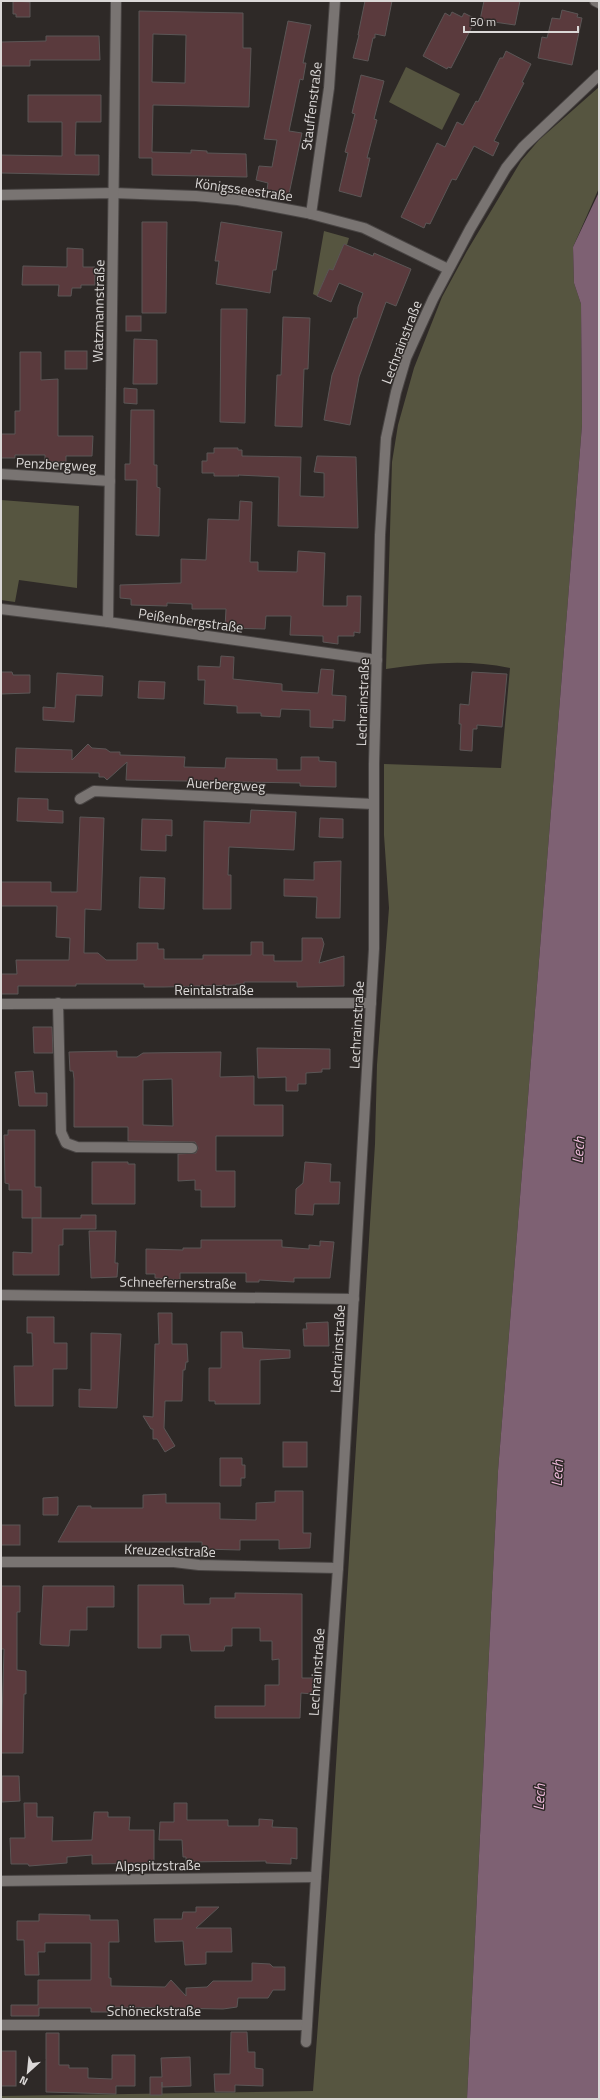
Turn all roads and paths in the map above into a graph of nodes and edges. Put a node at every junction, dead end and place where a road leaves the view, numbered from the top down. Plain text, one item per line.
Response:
1 (116, 1) edge
2 (335, 1) edge
3 (595, 1) edge
4 (599, 3) edge
5 (599, 75) edge
6 (113, 193) junction
7 (1, 195) edge
8 (311, 214) junction
9 (448, 269) junction
10 (1, 474) edge
11 (110, 481) junction
12 (1, 609) edge
13 (108, 622) junction
14 (377, 660) junction
15 (80, 799) dead end
16 (373, 804) junction
17 (58, 1003) junction
18 (371, 1003) junction
19 (1, 1004) edge
20 (192, 1148) dead end
21 (1, 1295) edge
22 (354, 1299) junction
23 (1, 1562) edge
24 (338, 1568) junction
25 (316, 1877) junction
26 (1, 1881) edge
27 (1, 2025) edge
28 (307, 2025) junction
29 (306, 2042) dead end

1 - 6 street, Watzmannstraße
2 - 8 street, Stauffenstraße
3 - 4 street
5 - 9 street, Lechrainstraße
6 - 7 street, Königsseestraße
6 - 8 street, Königsseestraße
6 - 11 street, Watzmannstraße
8 - 9 street, Königsseestraße
9 - 14 street, Lechrainstraße
10 - 11 street, Penzbergweg
11 - 13 street, Watzmannstraße
12 - 13 street, Peißenbergstraße
13 - 14 street, Peißenbergstraße
14 - 16 street, Lechrainstraße
15 - 16 street, Auerbergweg
16 - 18 street, Lechrainstraße
17 - 18 street, Reintalstraße
17 - 19 street, Reintalstraße
17 - 20 street
18 - 22 street, Lechrainstraße
21 - 22 street, Schneefernerstraße
22 - 24 street, Lechrainstraße
23 - 24 street, Kreuzeckstraße
24 - 25 street, Lechrainstraße
25 - 26 street, Alpspitzstraße
25 - 28 street, Lechrainstraße
27 - 28 street, Schöneckstraße
28 - 29 street, Lechrainstraße

